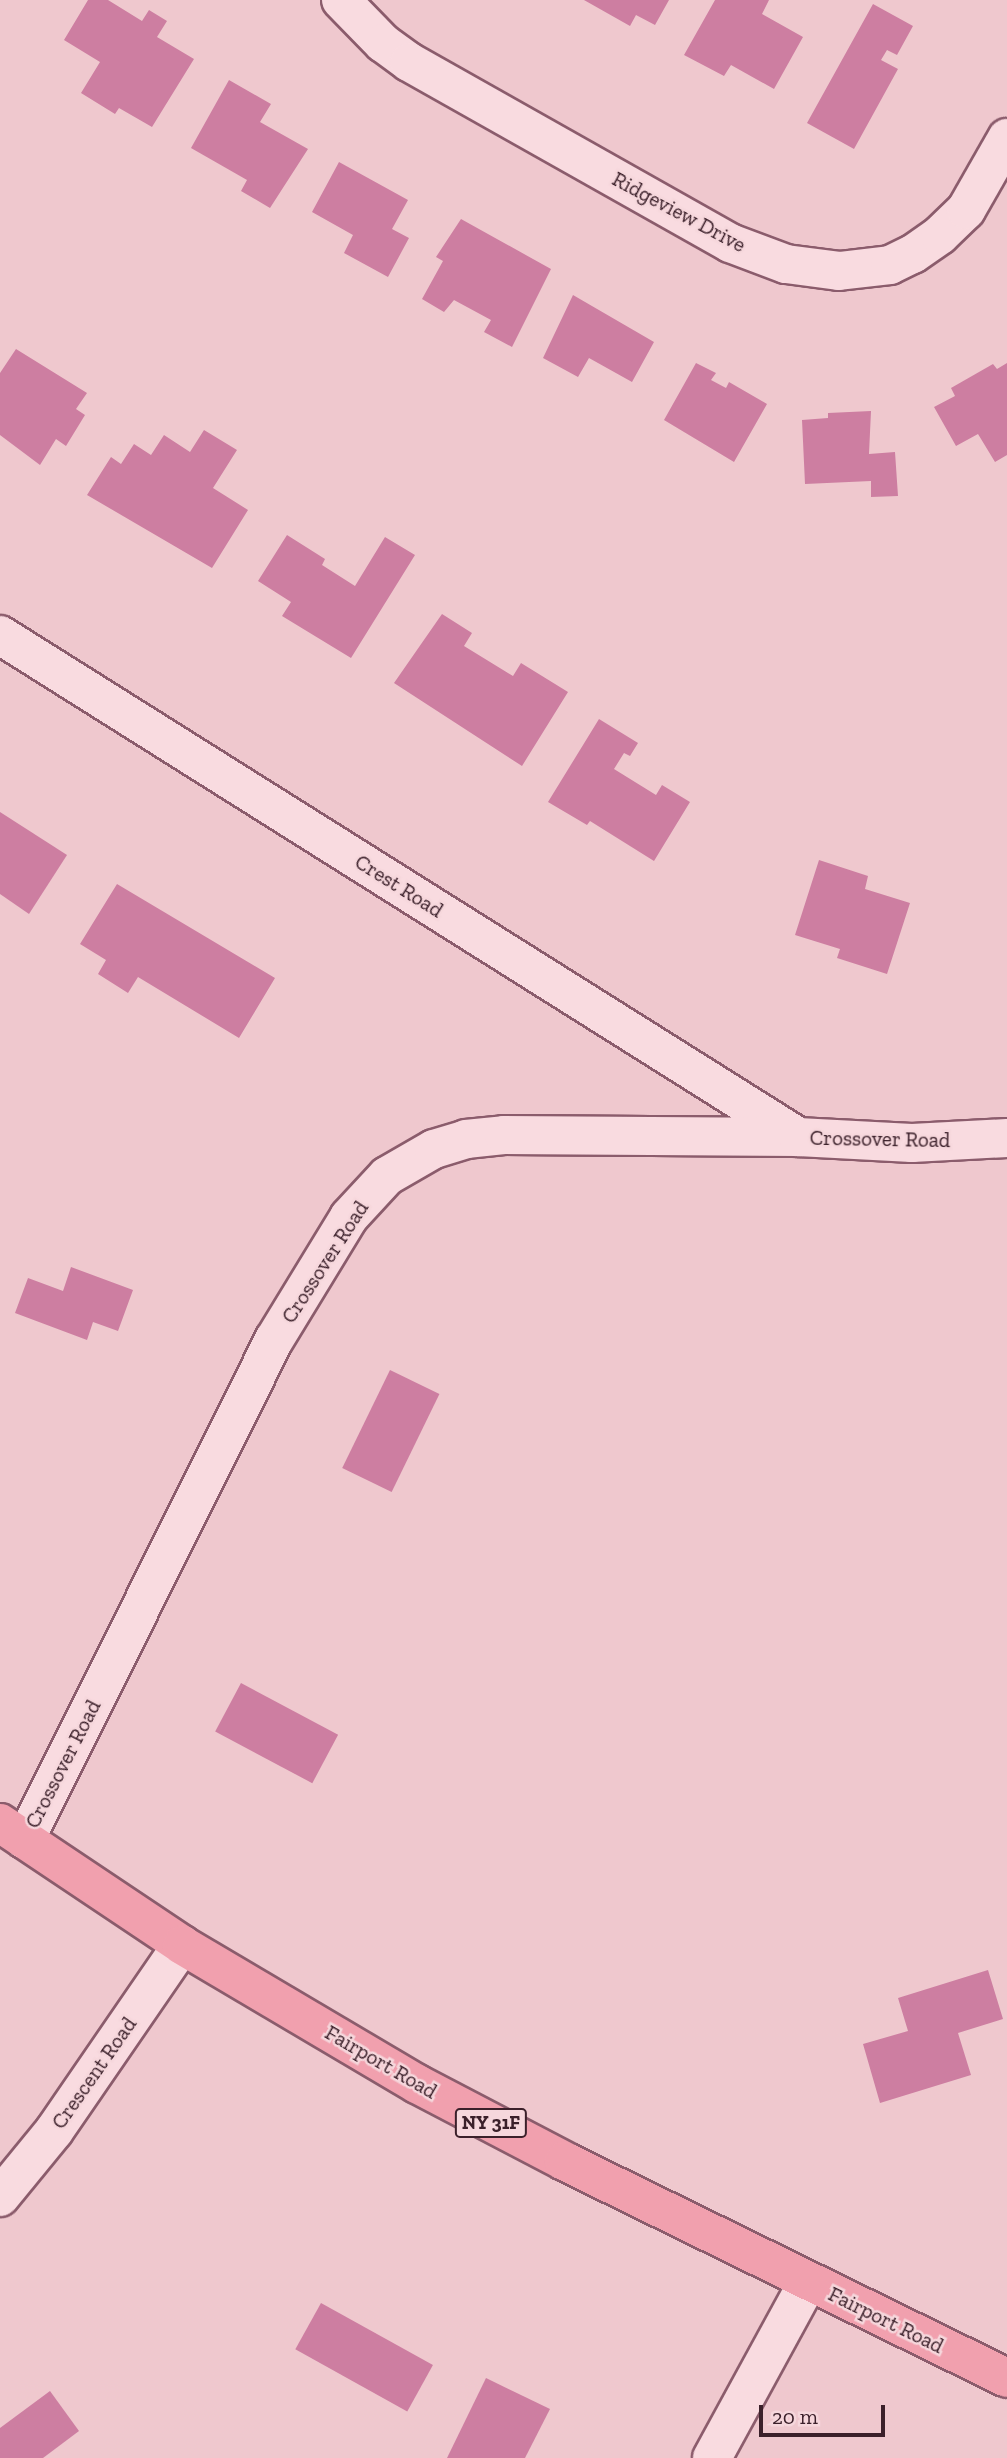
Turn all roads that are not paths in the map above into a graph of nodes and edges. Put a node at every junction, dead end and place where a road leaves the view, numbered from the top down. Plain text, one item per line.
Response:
1 (341, 0) edge
2 (1007, 138) edge
3 (0, 635) edge
4 (798, 1137) junction
5 (1007, 1138) edge
6 (13, 1831) edge
7 (182, 1945) junction
8 (0, 2197) edge
9 (808, 2282) junction
10 (1007, 2378) edge
11 (712, 2458) edge

1 - 2 street, Ridgeview Drive
3 - 4 street, Crest Road
4 - 5 street, Crossover Road
4 - 6 street, Crossover Road
6 - 7 main road, Fairport Road / NY 31F
7 - 8 street, Crescent Road
7 - 9 main road, Fairport Road / NY 31F
9 - 10 main road, Fairport Road / NY 31F
9 - 11 street

